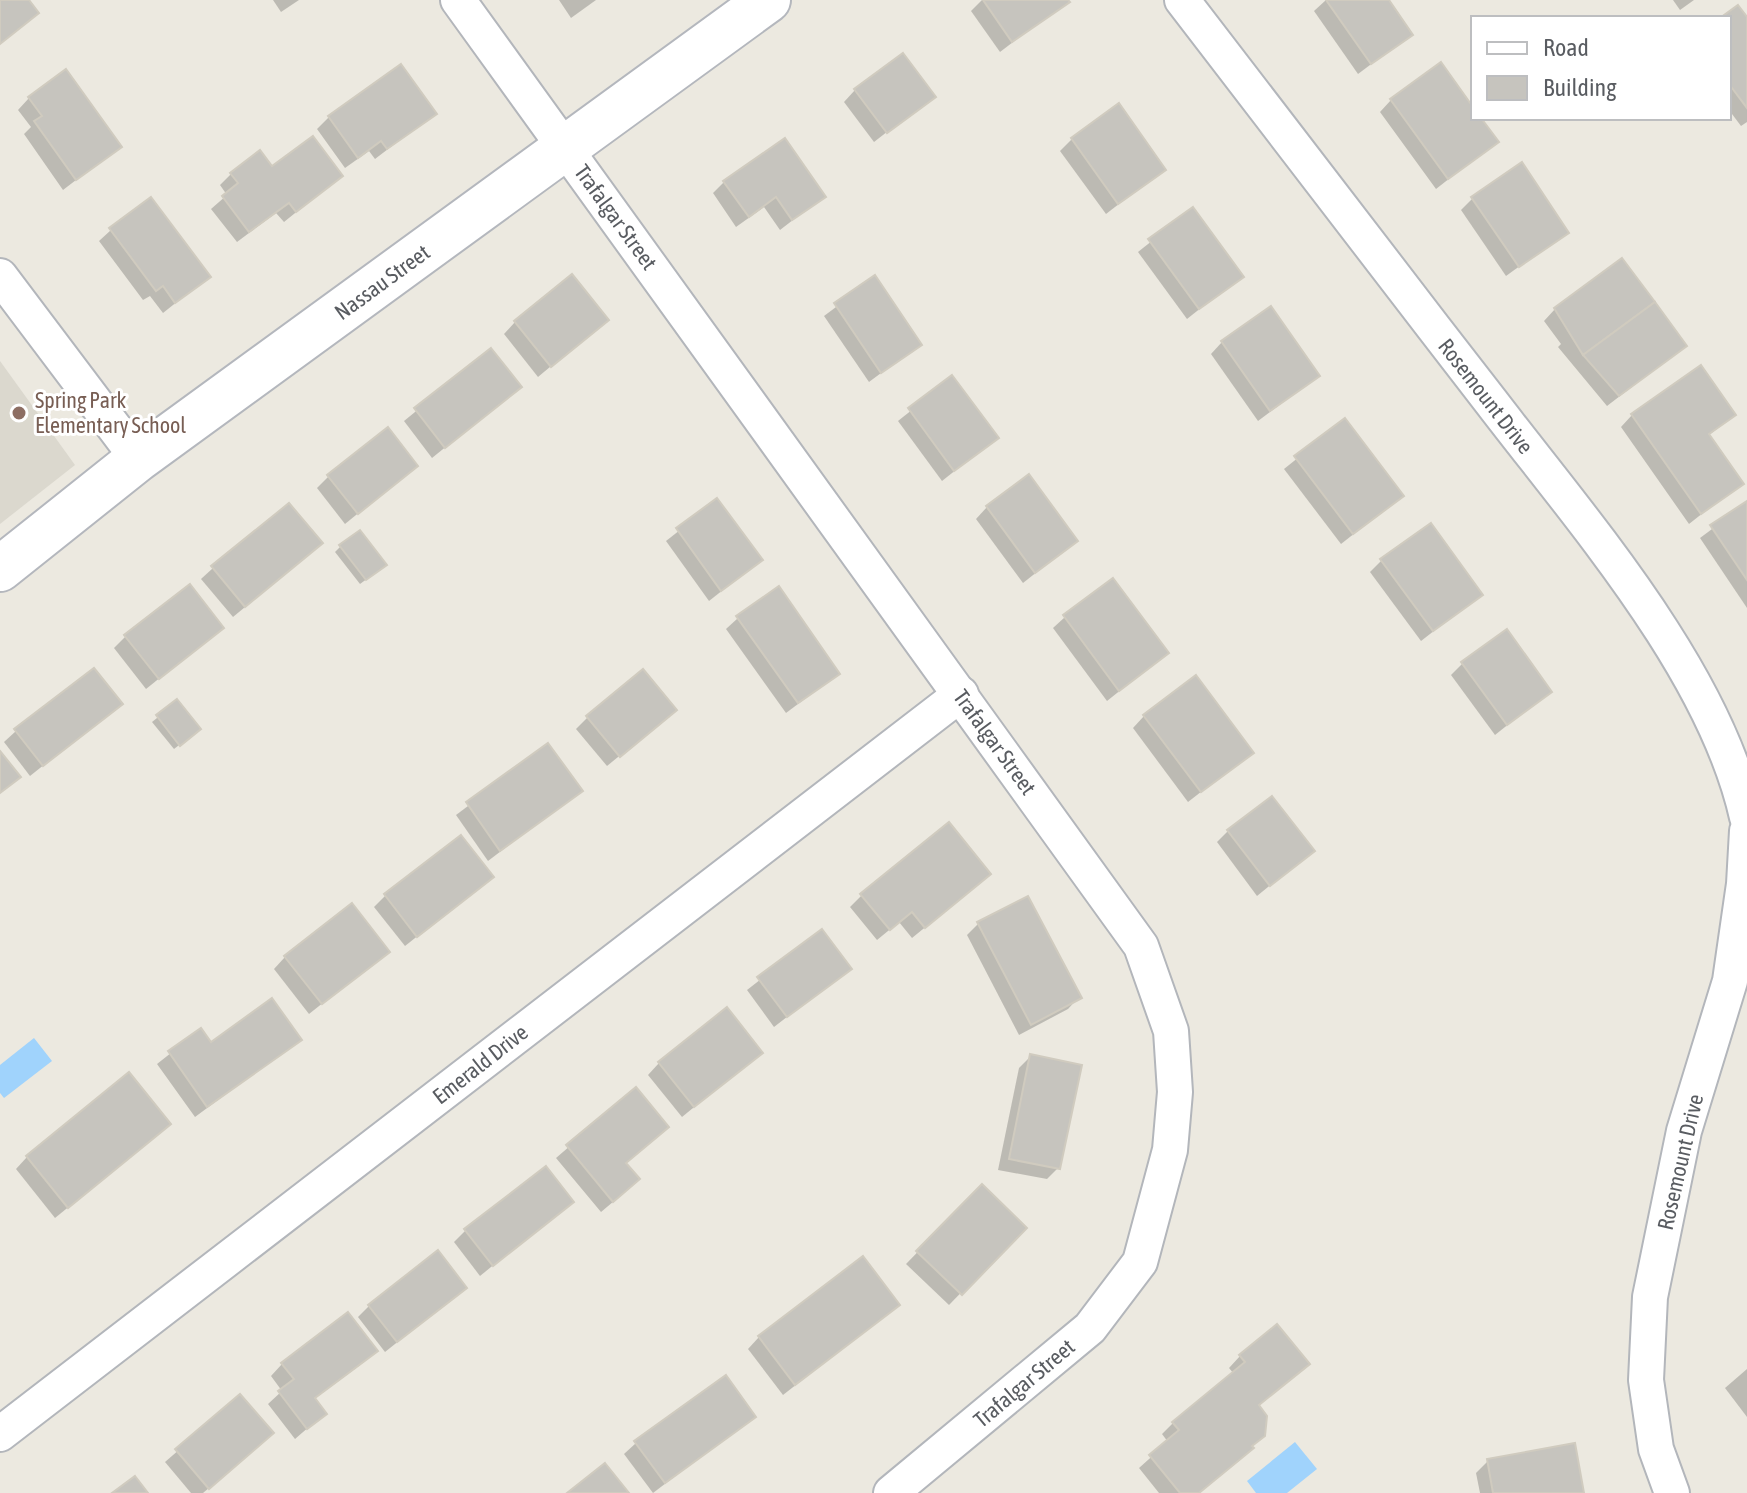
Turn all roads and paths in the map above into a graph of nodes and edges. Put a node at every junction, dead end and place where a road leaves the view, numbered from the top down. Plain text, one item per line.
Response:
1 (458, 0) edge
2 (768, 0) edge
3 (1182, 0) edge
4 (566, 148) junction
5 (0, 276) edge
6 (138, 459) junction
7 (0, 569) edge
8 (961, 694) junction
9 (1747, 817) edge
10 (1747, 831) edge
11 (1739, 984) edge
12 (0, 1434) edge
13 (891, 1493) edge
14 (1672, 1493) edge

1 - 4 street, Trafalgar Street
2 - 4 street, Nassau Street
3 - 9 street, Rosemount Drive
4 - 6 street, Nassau Street
4 - 8 street, Trafalgar Street
5 - 6 street
6 - 7 street, Nassau Street
8 - 12 street, Emerald Drive
8 - 13 street, Trafalgar Street
10 - 11 street, Rosemount Drive
11 - 14 street, Rosemount Drive

